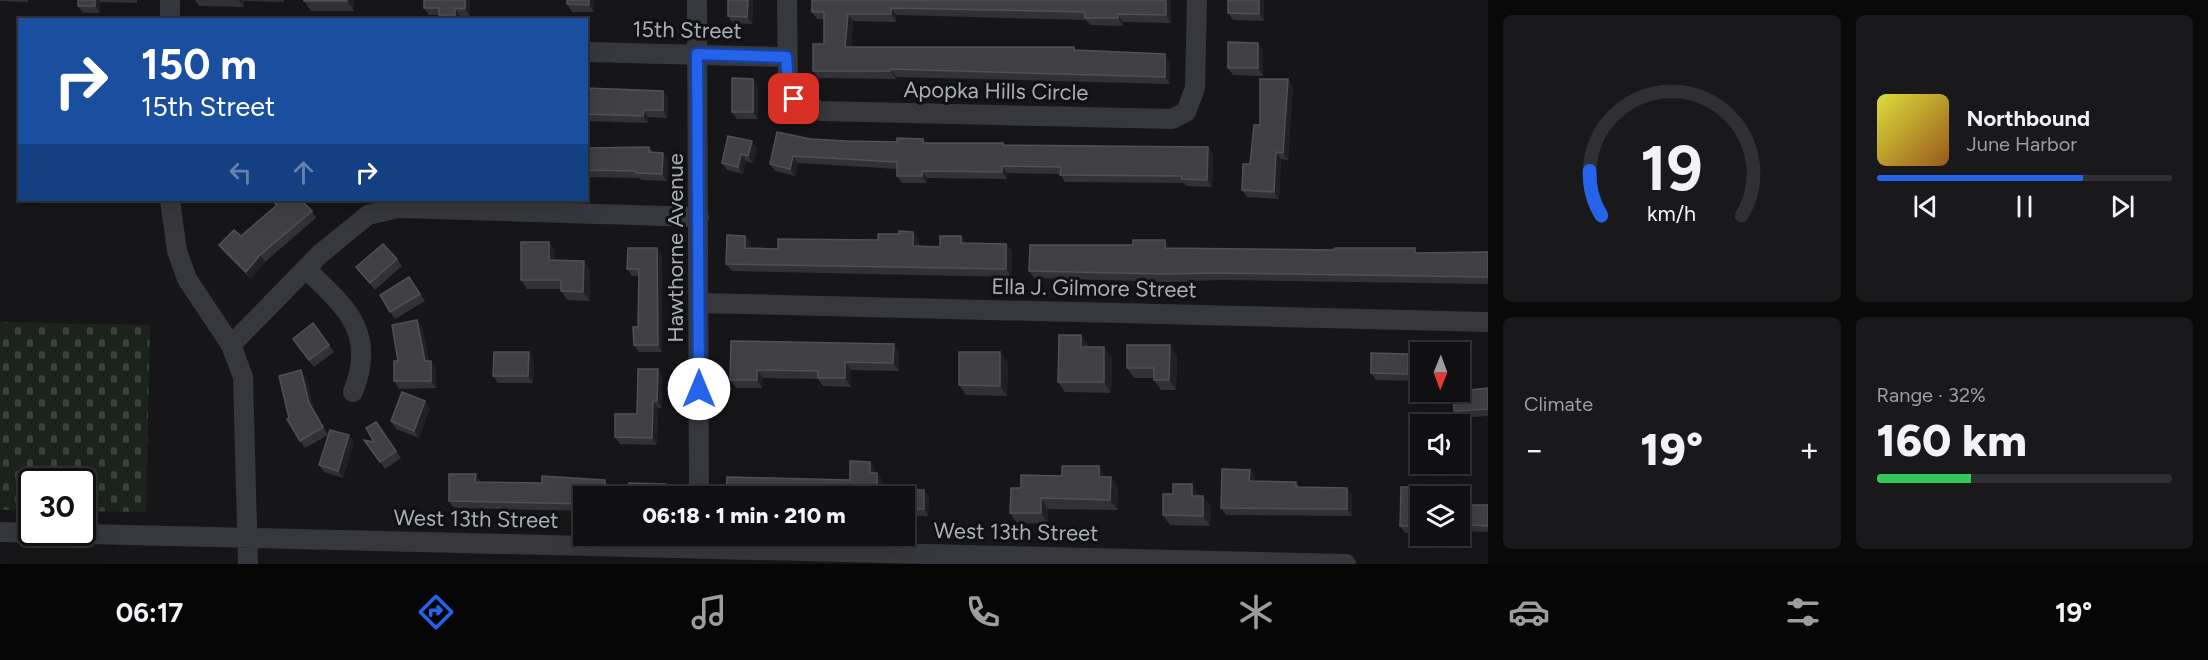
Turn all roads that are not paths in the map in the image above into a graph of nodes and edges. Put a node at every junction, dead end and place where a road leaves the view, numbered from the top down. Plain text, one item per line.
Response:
1 (170, 0) edge
2 (697, 0) edge
3 (787, 0) edge
4 (1197, 0) edge
5 (170, 18) edge
6 (588, 52) edge
7 (697, 54) junction
8 (786, 57) junction
9 (170, 201) edge
10 (699, 218) junction
11 (306, 269) junction
12 (700, 303) junction
13 (1488, 322) edge
14 (231, 345) junction
15 (353, 392) dead end
16 (699, 486) edge
17 (0, 532) edge
18 (248, 537) junction
19 (699, 549) edge
20 (1240, 563) edge
21 (248, 564) edge
22 (1346, 564) edge

1 - 5 street
2 - 7 street, Hawthorne Avenue
3 - 8 street, Apopka Hills Circle
4 - 8 street, Apopka Hills Circle
6 - 7 street, 15th Street
7 - 8 street, 15th Street
7 - 10 street, Hawthorne Avenue
9 - 14 street
10 - 11 street
10 - 12 street, Hawthorne Avenue
11 - 14 street
11 - 15 street
12 - 13 street, Ella J. Gilmore Street
12 - 16 street, Hawthorne Avenue
14 - 18 street
17 - 18 street, West 13th Street
18 - 19 street, West 13th Street
18 - 21 street
19 - 20 street, West 13th Street
20 - 22 street, West 13th Street

